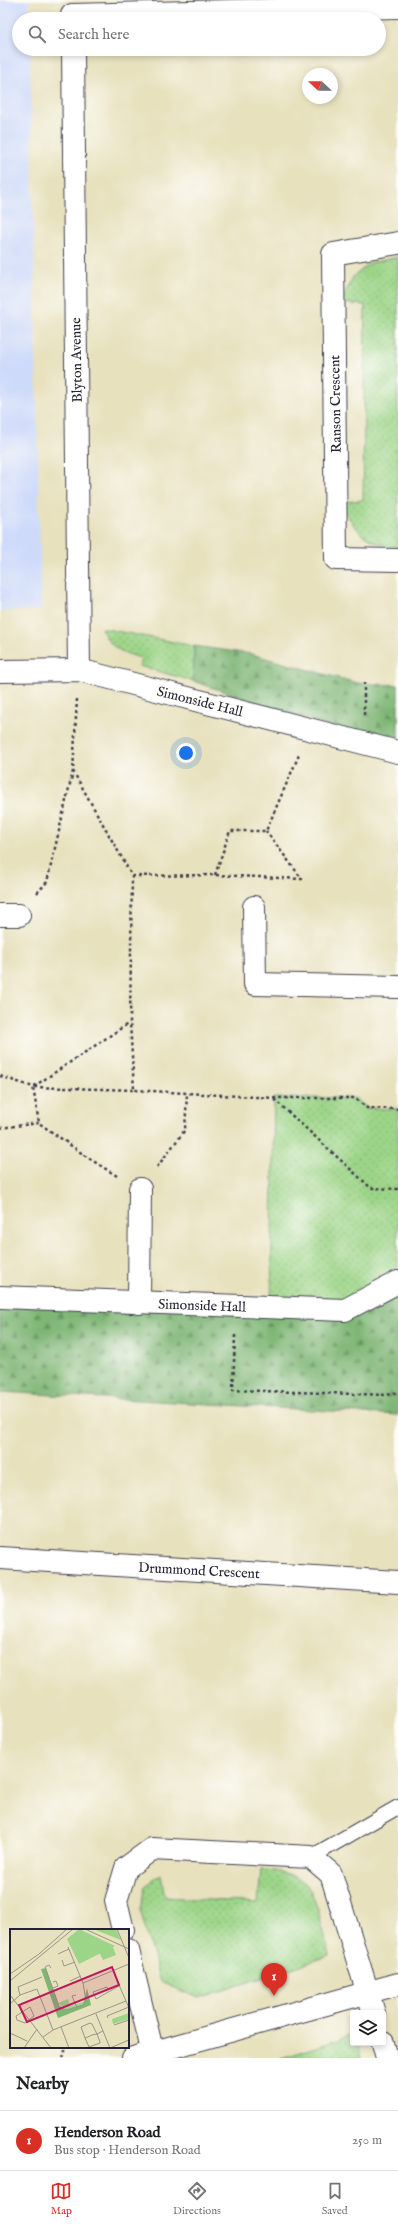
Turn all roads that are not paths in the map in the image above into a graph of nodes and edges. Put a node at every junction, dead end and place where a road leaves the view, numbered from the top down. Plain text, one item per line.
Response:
1 (398, 7) edge
2 (72, 11) edge
3 (72, 56) edge
4 (398, 243) edge
5 (398, 560) edge
6 (79, 670) junction
7 (0, 671) edge
8 (398, 752) edge
9 (254, 907) dead end
10 (398, 988) edge
11 (140, 1189) road end
12 (398, 1282) edge
13 (0, 1297) edge
14 (139, 1303) junction
15 (0, 1558) edge
16 (398, 1582) edge
17 (398, 1807) edge
18 (312, 1857) junction
19 (123, 1929) edge
20 (129, 1956) edge
21 (398, 1984) edge
22 (368, 1992) junction
23 (373, 2010) edge
24 (384, 2046) edge
25 (147, 2056) edge
26 (387, 2058) edge

1 - 2 street
3 - 6 street, Blyton Avenue
4 - 5 street, Ranson Crescent
6 - 7 street, Simonside Hall
6 - 8 street, Simonside Hall
9 - 10 street
11 - 14 street
12 - 14 street, Simonside Hall
13 - 14 street, Simonside Hall
15 - 16 street, Drummond Crescent
17 - 18 lane
18 - 19 street
18 - 22 street
20 - 25 street
21 - 22 street
22 - 23 street
22 - 25 street
24 - 26 street

